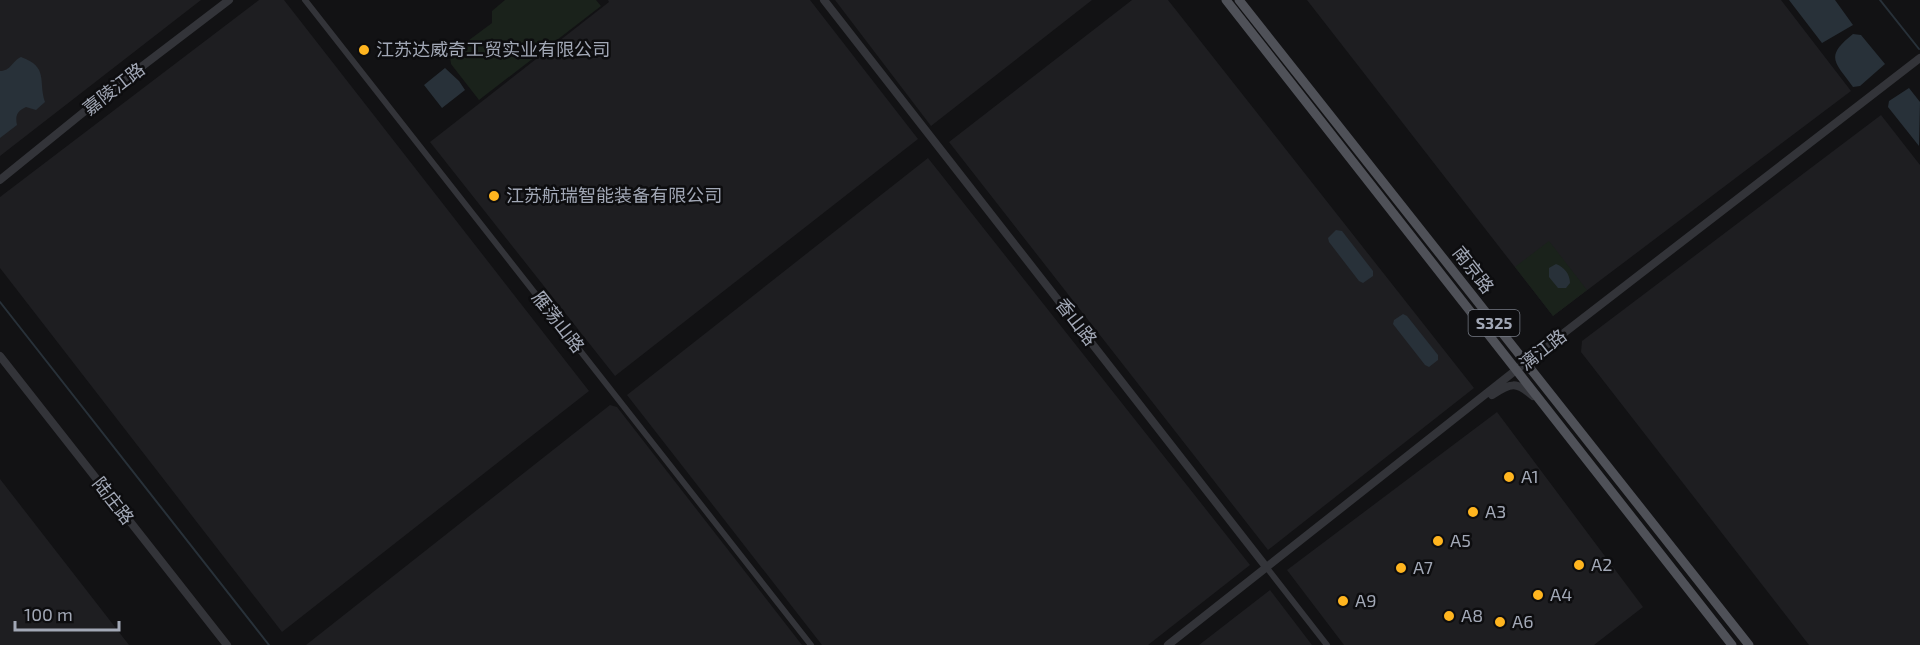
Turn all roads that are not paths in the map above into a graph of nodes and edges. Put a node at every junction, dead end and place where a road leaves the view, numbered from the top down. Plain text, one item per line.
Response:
1 (229, 0) edge
2 (305, 0) edge
3 (824, 0) edge
4 (1226, 0) edge
5 (1239, 0) edge
6 (1920, 58) edge
7 (0, 180) edge
8 (0, 356) edge
9 (1526, 363) junction
10 (1516, 371) junction
11 (1541, 403) junction
12 (1462, 413) junction
13 (1267, 568) junction
14 (227, 645) edge
15 (811, 645) edge
16 (1168, 645) edge
17 (1327, 645) edge
18 (1732, 645) edge
19 (1749, 645) edge

1 - 7 street, 嘉陵江路
2 - 15 street, 雁荡山路
3 - 13 street, 香山路
4 - 10 main road, 南京路 / S325
5 - 9 main road, 南京路 / S325
6 - 9 street, 漓江路
8 - 14 street, 陆庄路
9 - 10 street, 漓江路
9 - 19 main road, 南京路 / S325
10 - 11 main road, 南京路 / S325
10 - 12 street, 漓江路
11 - 12 street
11 - 18 main road, 南京路 / S325
12 - 13 street, 漓江路
13 - 16 street, 漓江路
13 - 17 street, 香山路

